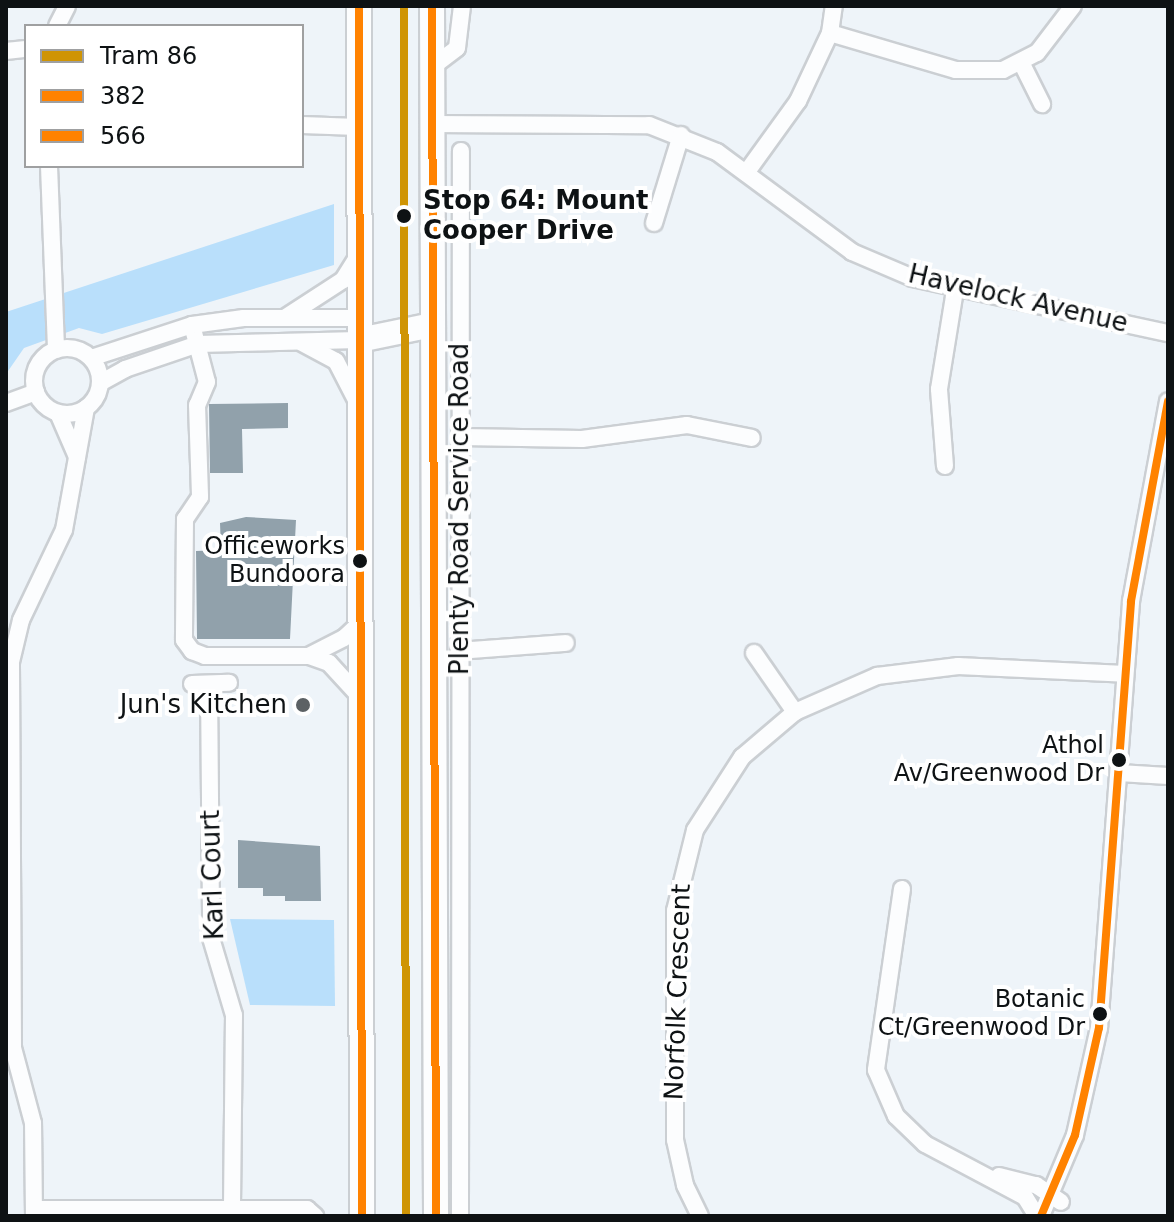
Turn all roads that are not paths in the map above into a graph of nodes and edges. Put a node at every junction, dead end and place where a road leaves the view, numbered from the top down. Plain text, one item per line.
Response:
1 (67, 6) edge
2 (359, 6) edge
3 (432, 6) edge
4 (462, 6) edge
5 (834, 6) edge
6 (1073, 6) edge
7 (58, 24) edge
8 (830, 33) junction
9 (1022, 64) junction
10 (432, 67) junction
11 (1042, 104) dead end
12 (431, 124) junction
13 (304, 125) edge
14 (358, 127) junction
15 (681, 135) junction
16 (461, 151) dead end
17 (49, 168) edge
18 (746, 173) junction
19 (431, 178) junction
20 (460, 203) junction
21 (654, 223) dead end
22 (359, 255) junction
23 (955, 290) junction
24 (284, 318) junction
25 (192, 325) junction
26 (432, 325) junction
27 (359, 329) junction
28 (1168, 333) edge
29 (293, 339) junction
30 (198, 344) junction
31 (56, 350) junction
32 (91, 358) junction
33 (100, 383) junction
34 (36, 392) junction
35 (1168, 401) edge
36 (6, 403) edge
37 (86, 408) junction
38 (359, 409) junction
39 (58, 413) junction
40 (461, 437) junction
41 (752, 438) dead end
42 (77, 457) junction
43 (945, 466) dead end
44 (360, 623) junction
45 (566, 643) dead end
46 (459, 651) junction
47 (754, 653) dead end
48 (309, 656) junction
49 (1125, 674) junction
50 (229, 683) dead end
51 (360, 697) junction
52 (795, 712) junction
53 (1119, 773) junction
54 (1168, 776) edge
55 (461, 816) junction
56 (434, 819) junction
57 (902, 889) dead end
58 (8, 907) edge
59 (10, 1049) edge
60 (982, 1172) junction
61 (1057, 1204) edge
62 (232, 1208) junction
63 (34, 1212) edge
64 (315, 1216) edge
65 (362, 1216) edge
66 (436, 1216) edge
67 (460, 1216) edge
68 (700, 1216) edge
69 (1039, 1216) edge

1 - 7 street
2 - 14 highway
3 - 10 highway
4 - 10 street
5 - 8 street
6 - 9 street
8 - 9 street
8 - 18 street
9 - 11 street
10 - 12 highway
12 - 15 street, Havelock Avenue
12 - 19 highway
13 - 14 street
14 - 22 highway
15 - 18 street, Havelock Avenue
15 - 21 street
16 - 20 street, Plenty Road Service Road
17 - 31 street
18 - 23 street, Havelock Avenue
19 - 20 street
19 - 26 highway
20 - 40 street, Plenty Road Service Road
22 - 24 street
22 - 27 highway
23 - 28 street, Havelock Avenue
23 - 43 street
24 - 25 street
24 - 27 street
25 - 30 street
25 - 32 street
26 - 27 highway
26 - 56 highway
27 - 29 street
27 - 38 highway
29 - 30 street
29 - 38 street
30 - 33 street
30 - 48 street
31 - 32 street
31 - 34 street
32 - 33 street
33 - 37 street
34 - 36 street
34 - 39 street
35 - 49 street
37 - 39 street
37 - 42 street
38 - 44 highway
39 - 42 street
40 - 41 street
40 - 46 street, Plenty Road Service Road
42 - 58 street
44 - 48 street
44 - 51 highway
45 - 46 street
46 - 55 street, Plenty Road Service Road
47 - 52 street
48 - 51 street
49 - 52 street, Norfolk Crescent
49 - 53 street
50 - 62 street, Karl Court
51 - 65 highway
52 - 68 street, Norfolk Crescent
53 - 54 street
53 - 61 street
55 - 56 street
55 - 67 street, Plenty Road Service Road
56 - 66 highway
57 - 60 street
58 - 59 street
59 - 63 street
60 - 61 street
60 - 69 street
61 - 69 street
62 - 63 street
62 - 64 street

